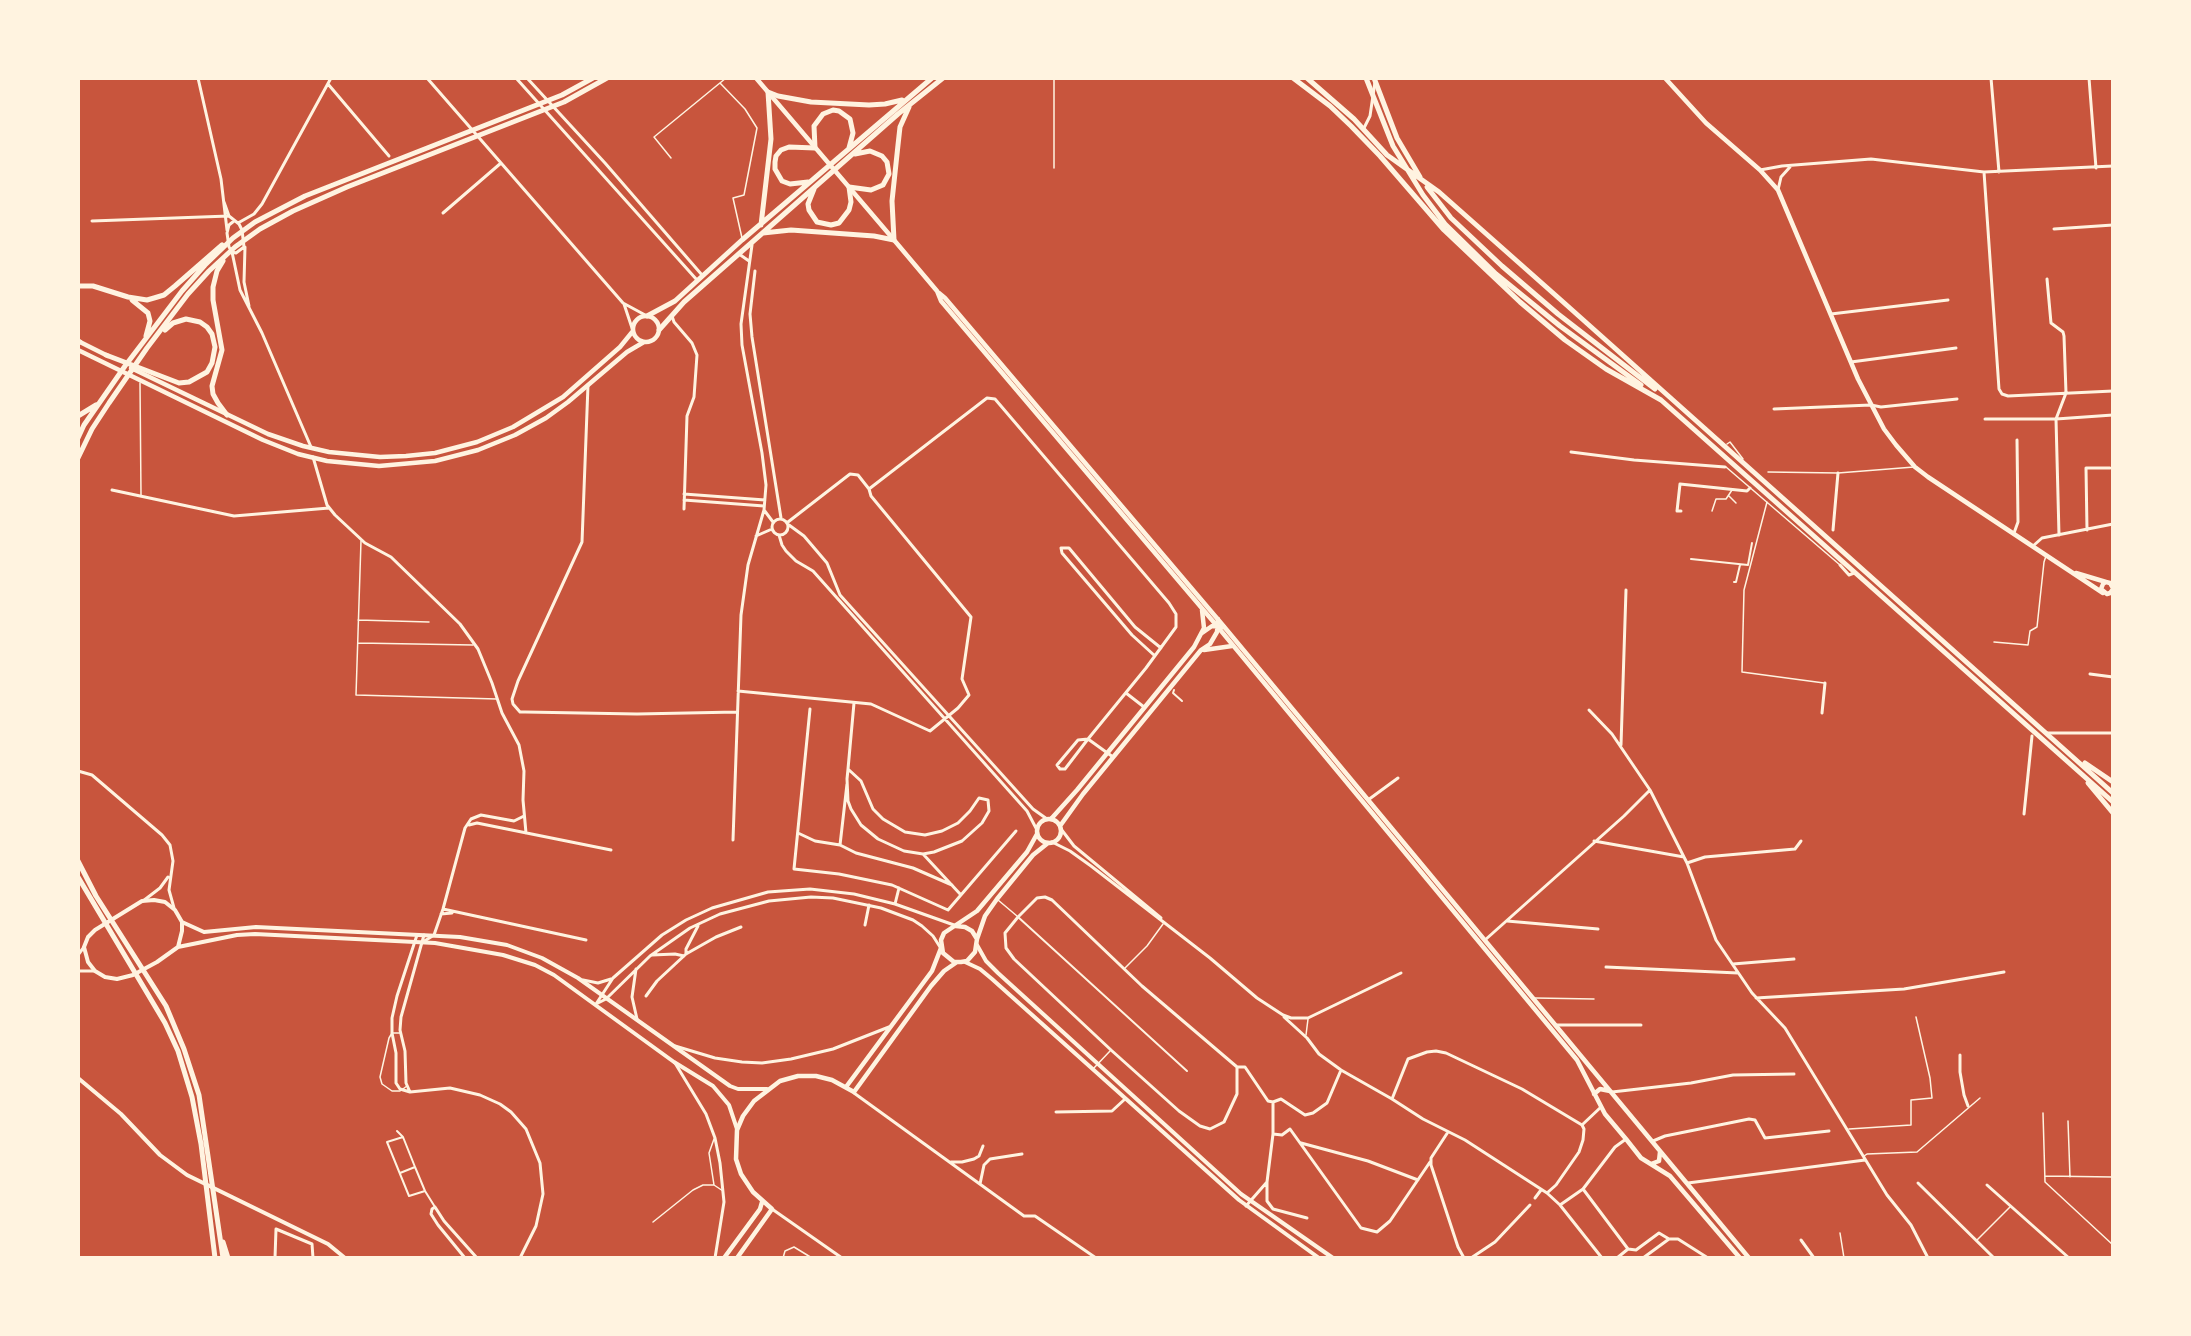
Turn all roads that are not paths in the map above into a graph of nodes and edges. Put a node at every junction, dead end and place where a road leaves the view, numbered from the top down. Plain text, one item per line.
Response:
1 (198, 78) edge
2 (331, 78) edge
3 (427, 78) edge
4 (516, 78) edge
5 (526, 78) edge
6 (593, 78) edge
7 (607, 78) edge
8 (726, 78) edge
9 (756, 78) edge
10 (933, 78) edge
11 (943, 78) edge
12 (1053, 78) edge
13 (1293, 78) edge
14 (1306, 78) edge
15 (1366, 78) edge
16 (1375, 78) edge
17 (1665, 78) edge
18 (1991, 78) edge
19 (2089, 78) edge
20 (720, 83) junction
21 (328, 84) junction
22 (768, 92) junction
23 (906, 98) junction
24 (909, 105) junction
25 (1363, 129) junction
26 (815, 148) junction
27 (850, 152) junction
28 (389, 156) dead end
29 (671, 158) dead end
30 (501, 163) junction
31 (2113, 166) edge
32 (1790, 167) junction
33 (1053, 168) dead end
34 (2096, 168) junction
35 (1760, 170) junction
36 (1984, 172) junction
37 (1999, 172) junction
38 (813, 184) junction
39 (849, 188) junction
40 (1778, 190) junction
41 (223, 198) junction
42 (259, 209) junction
43 (443, 213) dead end
44 (224, 216) junction
45 (229, 216) junction
46 (92, 221) dead end
47 (236, 222) junction
48 (2113, 225) edge
49 (761, 226) junction
50 (2054, 229) dead end
51 (227, 230) junction
52 (763, 233) junction
53 (233, 238) junction
54 (742, 240) junction
55 (894, 240) junction
56 (752, 243) junction
57 (245, 245) junction
58 (230, 252) junction
59 (739, 254) junction
60 (749, 261) junction
61 (755, 271) dead end
62 (703, 276) junction
63 (2047, 279) dead end
64 (698, 280) junction
65 (78, 286) edge
66 (937, 291) junction
67 (128, 297) junction
68 (1948, 300) dead end
69 (623, 303) junction
70 (250, 310) junction
71 (671, 314) junction
72 (1832, 314) junction
73 (646, 316) junction
74 (659, 330) junction
75 (633, 331) junction
76 (79, 341) edge
77 (145, 341) junction
78 (644, 342) junction
79 (147, 348) junction
80 (1956, 348) dead end
81 (78, 350) edge
82 (106, 355) junction
83 (1851, 362) junction
84 (140, 381) junction
85 (588, 385) junction
86 (2113, 391) edge
87 (2066, 393) junction
88 (1957, 399) dead end
89 (1661, 400) junction
90 (100, 402) junction
91 (1871, 405) junction
92 (1774, 409) dead end
93 (1683, 410) junction
94 (227, 415) junction
95 (2113, 415) edge
96 (78, 416) edge
97 (1985, 419) dead end
98 (2056, 419) junction
99 (78, 438) edge
100 (2017, 440) dead end
101 (1721, 443) junction
102 (312, 449) junction
103 (1571, 452) dead end
104 (313, 457) junction
105 (78, 458) edge
106 (1745, 465) junction
107 (1725, 467) joint
108 (1915, 467) junction
109 (2110, 468) dead end
110 (1768, 472) dead end
111 (1838, 473) junction
112 (1750, 488) junction
113 (869, 489) junction
114 (112, 490) dead end
115 (1733, 490) junction
116 (684, 494) junction
117 (1729, 495) junction
118 (141, 496) junction
119 (684, 500) junction
120 (765, 500) junction
121 (1767, 502) junction
122 (1736, 503) dead end
123 (329, 508) junction
124 (764, 508) junction
125 (684, 509) dead end
126 (1681, 511) dead end
127 (1712, 512) dead end
128 (781, 518) junction
129 (773, 522) junction
130 (788, 524) junction
131 (2113, 524) edge
132 (772, 530) junction
133 (1833, 530) dead end
134 (2087, 530) junction
135 (2014, 533) junction
136 (779, 535) junction
137 (2059, 535) junction
138 (756, 536) junction
139 (361, 539) junction
140 (1752, 543) dead end
141 (2033, 546) junction
142 (2047, 555) junction
143 (1691, 560) dead end
144 (1740, 565) junction
145 (1840, 565) joint
146 (2071, 571) junction
147 (1855, 572) junction
148 (1734, 582) dead end
149 (2111, 585) edge
150 (1626, 590) dead end
151 (2105, 594) junction
152 (2113, 600) edge
153 (1202, 610) junction
154 (357, 620) junction
155 (429, 622) dead end
156 (1220, 624) junction
157 (1202, 633) junction
158 (1994, 642) dead end
159 (357, 643) junction
160 (475, 645) junction
161 (1233, 646) junction
162 (1161, 648) junction
163 (1201, 650) junction
164 (1155, 656) junction
165 (2090, 674) dead end
166 (2113, 677) edge
167 (1825, 683) joint
168 (738, 691) junction
169 (1126, 693) junction
170 (1172, 693) dead end
171 (497, 699) junction
172 (1182, 701) dead end
173 (854, 703) junction
174 (1144, 707) junction
175 (810, 709) dead end
176 (1589, 710) dead end
177 (738, 712) junction
178 (1822, 713) dead end
179 (948, 716) junction
180 (944, 719) junction
181 (2047, 733) junction
182 (2113, 733) edge
183 (2032, 736) dead end
184 (1088, 739) junction
185 (1621, 746) junction
186 (1106, 752) junction
187 (2070, 753) junction
188 (1113, 757) junction
189 (848, 770) junction
190 (2078, 770) junction
191 (78, 771) edge
192 (1398, 778) dead end
193 (847, 779) junction
194 (2113, 782) edge
195 (1650, 790) junction
196 (2113, 793) edge
197 (1366, 802) junction
198 (2113, 802) edge
199 (2113, 813) edge
200 (2024, 814) dead end
201 (525, 816) junction
202 (1049, 819) junction
203 (514, 821) junction
204 (467, 825) junction
205 (1061, 827) junction
206 (519, 831) junction
207 (1016, 831) dead end
208 (1037, 832) junction
209 (526, 833) junction
210 (798, 833) junction
211 (733, 840) dead end
212 (1594, 841) junction
213 (1801, 841) dead end
214 (1050, 842) junction
215 (840, 845) junction
216 (611, 850) dead end
217 (923, 854) junction
218 (1684, 857) junction
219 (78, 861) edge
220 (1687, 863) junction
221 (171, 873) junction
222 (78, 877) edge
223 (952, 885) junction
224 (899, 888) junction
225 (810, 889) junction
226 (961, 895) junction
227 (811, 897) junction
228 (997, 899) junction
229 (142, 901) junction
230 (895, 904) junction
231 (869, 905) junction
232 (443, 909) junction
233 (175, 910) junction
234 (452, 913) junction
235 (441, 915) junction
236 (1018, 916) junction
237 (686, 920) junction
238 (1507, 921) junction
239 (182, 922) junction
240 (1164, 922) junction
241 (698, 924) junction
242 (865, 925) dead end
243 (956, 926) junction
244 (741, 927) dead end
245 (690, 928) junction
246 (1598, 929) dead end
247 (417, 934) junction
248 (424, 935) junction
249 (434, 935) junction
250 (586, 940) dead end
251 (1485, 940) junction
252 (977, 942) junction
253 (414, 943) junction
254 (422, 943) junction
255 (438, 944) junction
256 (178, 946) junction
257 (84, 947) junction
258 (940, 947) junction
259 (639, 953) junction
260 (78, 955) edge
261 (685, 955) junction
262 (650, 956) junction
263 (644, 960) junction
264 (1794, 960) dead end
265 (964, 962) junction
266 (957, 963) junction
267 (1732, 964) junction
268 (1606, 967) dead end
269 (636, 969) junction
270 (1124, 969) junction
271 (78, 971) edge
272 (95, 971) junction
273 (1738, 972) junction
274 (2004, 972) dead end
275 (1401, 973) dead end
276 (579, 978) junction
277 (613, 978) junction
278 (601, 995) junction
279 (646, 996) dead end
280 (1534, 998) junction
281 (1756, 998) junction
282 (606, 999) junction
283 (1594, 999) dead end
284 (1527, 1000) junction
285 (596, 1004) junction
286 (1283, 1015) junction
287 (1916, 1017) dead end
288 (1308, 1018) junction
289 (638, 1020) junction
290 (893, 1025) junction
291 (1556, 1025) junction
292 (1641, 1025) dead end
293 (392, 1033) junction
294 (401, 1033) junction
295 (1307, 1038) junction
296 (672, 1045) junction
297 (1111, 1050) junction
298 (1960, 1055) dead end
299 (674, 1062) junction
300 (1098, 1064) junction
301 (1237, 1066) junction
302 (1093, 1069) junction
303 (1341, 1070) junction
304 (1187, 1071) dead end
305 (1794, 1074) dead end
306 (78, 1078) edge
307 (407, 1086) junction
308 (846, 1087) junction
309 (767, 1089) junction
310 (402, 1090) junction
311 (410, 1092) junction
312 (854, 1092) junction
313 (1612, 1092) junction
314 (1594, 1094) junction
315 (1980, 1098) dead end
316 (1125, 1099) junction
317 (1392, 1099) junction
318 (1273, 1102) junction
319 (1968, 1106) junction
320 (1601, 1107) junction
321 (1056, 1112) dead end
322 (2043, 1113) dead end
323 (2068, 1121) dead end
324 (1582, 1125) junction
325 (1847, 1129) junction
326 (737, 1130) junction
327 (398, 1131) dead end
328 (1829, 1131) dead end
329 (1448, 1132) junction
330 (1273, 1134) junction
331 (403, 1137) junction
332 (715, 1138) junction
333 (1626, 1139) junction
334 (1652, 1141) junction
335 (1301, 1143) junction
336 (983, 1146) dead end
337 (1659, 1150) junction
338 (1022, 1154) dead end
339 (1865, 1160) junction
340 (949, 1161) junction
341 (1430, 1162) junction
342 (1651, 1164) junction
343 (416, 1167) junction
344 (400, 1173) junction
345 (2045, 1176) junction
346 (2113, 1177) edge
347 (2070, 1178) junction
348 (1418, 1180) junction
349 (1267, 1182) junction
350 (1918, 1183) dead end
351 (980, 1184) junction
352 (1687, 1184) junction
353 (714, 1185) junction
354 (1987, 1185) dead end
355 (1584, 1189) junction
356 (1541, 1190) junction
357 (425, 1191) junction
358 (724, 1192) junction
359 (1547, 1193) junction
360 (1535, 1198) dead end
361 (762, 1202) junction
362 (1252, 1202) junction
363 (1530, 1205) dead end
364 (1560, 1205) junction
365 (1246, 1206) junction
366 (2011, 1206) junction
367 (435, 1207) junction
368 (772, 1209) junction
369 (1307, 1218) dead end
370 (653, 1222) dead end
371 (218, 1226) junction
372 (1840, 1233) dead end
373 (1669, 1239) junction
374 (1801, 1240) dead end
375 (1977, 1240) junction
376 (2113, 1245) edge
377 (1628, 1249) junction
378 (215, 1258) edge
379 (223, 1258) edge
380 (228, 1258) edge
381 (274, 1258) edge
382 (313, 1258) edge
383 (345, 1258) edge
384 (465, 1258) edge
385 (477, 1258) edge
386 (520, 1258) edge
387 (716, 1258) edge
388 (724, 1258) edge
389 (737, 1258) edge
390 (783, 1258) edge
391 (812, 1258) edge
392 (842, 1258) edge
393 (1096, 1258) edge
394 (1320, 1258) edge
395 (1333, 1258) edge
396 (1464, 1258) edge
397 (1471, 1258) edge
398 (1602, 1258) edge
399 (1617, 1258) edge
400 (1643, 1258) edge
401 (1708, 1258) edge
402 (1740, 1258) edge
403 (1749, 1258) edge
404 (1814, 1258) edge
405 (1844, 1258) edge
406 (1928, 1258) edge
407 (1994, 1258) edge
408 (2069, 1258) edge

1 - 41 street
2 - 21 street
3 - 30 street
4 - 64 street
5 - 62 street
6 - 53 highway
7 - 58 highway
8 - 20 lane
9 - 22 main road
10 - 23 highway
11 - 24 highway
12 - 33 lane
13 - 89 highway
14 - 25 highway
15 - 89 highway
16 - 25 street
16 - 93 highway
17 - 35 main road
18 - 37 street
19 - 34 street
20 - 29 lane
20 - 54 lane
21 - 28 street
21 - 42 street
22 - 23 highway
22 - 26 main road
22 - 49 highway
23 - 27 highway
24 - 27 highway
24 - 55 highway
25 - 93 highway
26 - 27 highway
26 - 38 highway
26 - 39 main road
27 - 38 highway
27 - 39 highway
30 - 43 street
30 - 69 street
31 - 34 street
32 - 35 street
32 - 36 street
32 - 40 street
34 - 37 street
35 - 40 main road
36 - 37 street
36 - 87 street
38 - 39 highway
38 - 49 highway
38 - 52 highway
39 - 55 main road
40 - 72 main road
41 - 44 street
41 - 45 street
42 - 47 street
42 - 57 street
44 - 45 street
44 - 46 street
44 - 51 street
45 - 47 street
47 - 51 street
47 - 57 street
48 - 50 street
49 - 54 highway
51 - 58 street
52 - 55 highway
52 - 56 highway
53 - 67 highway
53 - 77 highway
54 - 62 highway
55 - 66 main road
56 - 59 highway
56 - 60 street
57 - 58 street
57 - 70 street
58 - 70 street
58 - 79 highway
58 - 94 highway
59 - 60 street
59 - 71 highway
60 - 120 street
61 - 128 street
62 - 64 highway
63 - 87 street
64 - 73 highway
65 - 67 highway
66 - 153 main road
66 - 156 main road
67 - 77 highway
68 - 72 street
69 - 73 street
69 - 75 street
70 - 102 street
71 - 74 highway
71 - 116 street
72 - 83 main road
73 - 74 main road
73 - 75 main road
74 - 78 main road
75 - 78 main road
75 - 102 main road
76 - 82 main road
77 - 90 highway
78 - 85 main road
79 - 82 highway
79 - 105 highway
80 - 83 street
81 - 84 main road
82 - 94 main road
83 - 91 main road
84 - 104 main road
84 - 118 lane
85 - 104 main road
85 - 177 street
86 - 87 street
87 - 98 street
88 - 91 street
89 - 147 highway
90 - 96 highway
90 - 99 highway
91 - 92 street
91 - 108 main road
93 - 101 highway
94 - 102 main road
95 - 98 street
97 - 98 street
98 - 137 street
100 - 135 street
101 - 106 highway
101 - 106 lane
103 - 107 street
104 - 123 street
106 - 181 highway
107 - 112 lane
108 - 111 lane
108 - 135 main road
109 - 134 street
110 - 111 lane
111 - 133 street
112 - 115 street
112 - 121 lane
113 - 130 street
113 - 162 street
113 - 179 street
114 - 118 street
115 - 117 lane
115 - 126 street
116 - 119 street
116 - 120 street
117 - 122 lane
117 - 127 lane
118 - 123 street
119 - 124 street
119 - 125 street
120 - 124 street
121 - 145 lane
121 - 167 lane
123 - 139 street
124 - 129 street
124 - 138 street
128 - 129 street
128 - 130 street
129 - 132 street
130 - 136 street
130 - 179 street
131 - 134 street
132 - 136 street
132 - 138 street
134 - 137 street
135 - 141 main road
136 - 180 street
137 - 141 street
138 - 168 street
139 - 154 lane
139 - 160 street
140 - 144 street
141 - 142 main road
142 - 146 main road
142 - 158 lane
143 - 144 street
144 - 148 street
145 - 147 street
146 - 149 main road
146 - 151 main road
147 - 190 highway
149 - 151 main road
149 - 151 main road
150 - 185 street
151 - 152 main road
153 - 156 main road
153 - 157 main road
154 - 155 lane
154 - 159 lane
156 - 157 main road
156 - 161 main road
156 - 163 main road
156 - 197 main road
157 - 174 main road
159 - 160 lane
159 - 171 lane
160 - 171 street
161 - 163 main road
161 - 197 main road
162 - 164 street
162 - 164 street
163 - 188 main road
164 - 169 street
165 - 166 street
167 - 178 street
168 - 173 street
168 - 177 street
169 - 174 street
169 - 184 street
170 - 172 street
171 - 201 street
173 - 180 street
173 - 189 street
174 - 186 main road
175 - 210 street
176 - 185 street
177 - 211 street
179 - 180 street
179 - 202 street
180 - 208 street
181 - 182 street
181 - 187 highway
183 - 200 street
184 - 184 street
184 - 186 street
185 - 195 street
186 - 188 street
186 - 202 main road
187 - 194 highway
187 - 196 highway
188 - 205 main road
189 - 193 street
189 - 217 street
190 - 198 highway
190 - 199 highway
191 - 221 street
192 - 197 street
193 - 215 street
193 - 217 street
195 - 212 street
195 - 218 street
197 - 251 main road
197 - 284 main road
201 - 203 street
201 - 209 street
202 - 205 main road
202 - 208 main road
203 - 204 street
203 - 206 street
204 - 206 street
204 - 232 street
205 - 214 main road
205 - 240 street
206 - 209 street
207 - 226 street
208 - 214 main road
208 - 243 main road
209 - 216 street
210 - 215 street
210 - 224 street
212 - 218 street
212 - 238 street
213 - 220 street
214 - 228 main road
214 - 240 street
215 - 223 street
217 - 223 street
218 - 220 street
219 - 371 highway
220 - 267 street
221 - 229 street
221 - 233 street
222 - 378 highway
223 - 226 street
224 - 226 street
224 - 230 street
225 - 227 street
225 - 230 street
225 - 237 street
227 - 231 street
227 - 241 street
228 - 236 lane
228 - 252 main road
229 - 233 street
229 - 257 street
230 - 243 street
231 - 242 street
231 - 258 street
232 - 234 street
232 - 235 street
233 - 239 street
234 - 235 street
234 - 250 street
235 - 249 street
236 - 270 street
236 - 297 street
236 - 304 street
237 - 245 street
237 - 259 street
238 - 246 street
238 - 251 street
239 - 247 street
239 - 256 street
240 - 270 lane
240 - 286 street
241 - 245 street
241 - 261 street
243 - 252 main road
243 - 258 main road
244 - 261 street
245 - 262 street
247 - 248 street
247 - 253 street
248 - 249 street
248 - 254 street
249 - 254 street
249 - 255 street
249 - 276 street
251 - 280 main road
252 - 265 main road
252 - 300 street
253 - 254 street
253 - 256 street
253 - 293 street
254 - 255 street
254 - 294 street
255 - 285 street
256 - 272 street
257 - 260 street
257 - 272 street
258 - 266 main road
258 - 290 main road
259 - 263 street
259 - 277 street
261 - 262 street
261 - 279 street
262 - 263 street
263 - 269 street
264 - 267 street
265 - 266 main road
265 - 302 street
266 - 312 main road
267 - 273 street
268 - 273 street
269 - 282 street
269 - 289 street
270 - 301 street
271 - 272 street
273 - 281 street
274 - 281 street
275 - 288 street
276 - 277 street
276 - 278 street
277 - 278 street
278 - 282 street
278 - 285 street
280 - 283 lane
280 - 284 lane
280 - 291 main road
281 - 325 street
282 - 285 street
282 - 289 street
284 - 314 main road
285 - 299 street
286 - 288 street
286 - 295 street
287 - 325 lane
288 - 295 lane
289 - 296 street
290 - 296 street
290 - 308 main road
291 - 292 street
291 - 313 main road
293 - 294 lane
293 - 310 street
293 - 310 lane
294 - 307 street
295 - 303 street
296 - 309 street
297 - 300 lane
297 - 301 street
298 - 319 street
299 - 326 street
299 - 332 street
300 - 302 lane
300 - 362 street
301 - 318 street
302 - 316 street
303 - 317 street
303 - 318 street
305 - 313 street
306 - 383 street
307 - 310 lane
307 - 311 street
308 - 309 main road
308 - 312 main road
309 - 326 main road
310 - 311 street
311 - 386 street
312 - 340 street
313 - 314 main road
313 - 334 main road
314 - 320 main road
315 - 319 lane
316 - 321 street
316 - 365 street
317 - 324 street
317 - 329 street
318 - 330 street
319 - 339 lane
320 - 324 street
320 - 333 main road
322 - 345 lane
323 - 347 lane
324 - 359 street
325 - 339 street
326 - 361 main road
327 - 331 street
328 - 334 street
329 - 341 street
329 - 356 street
330 - 335 street
330 - 349 street
331 - 343 street
331 - 344 street
332 - 353 lane
332 - 358 street
333 - 342 main road
333 - 355 street
334 - 337 main road
335 - 348 street
335 - 348 street
336 - 340 street
337 - 342 main road
337 - 352 main road
338 - 351 street
339 - 352 street
339 - 406 street
340 - 351 street
341 - 348 street
341 - 396 street
342 - 402 main road
343 - 344 street
343 - 357 street
344 - 357 street
345 - 347 lane
345 - 376 lane
346 - 347 lane
349 - 362 street
349 - 369 street
350 - 375 street
351 - 393 street
352 - 403 main road
353 - 358 lane
353 - 370 lane
354 - 366 street
355 - 364 street
355 - 377 street
356 - 359 street
356 - 360 street
357 - 367 street
358 - 387 street
359 - 364 street
361 - 368 main road
361 - 388 main road
362 - 365 street
362 - 395 street
363 - 397 street
364 - 398 street
365 - 394 street
366 - 375 lane
366 - 408 street
367 - 384 street
367 - 385 street
368 - 389 main road
368 - 392 street
371 - 379 highway
371 - 380 highway
372 - 405 lane
373 - 377 street
373 - 400 street
373 - 401 street
374 - 404 street
375 - 407 street
377 - 399 street
381 - 382 street
390 - 391 lane

